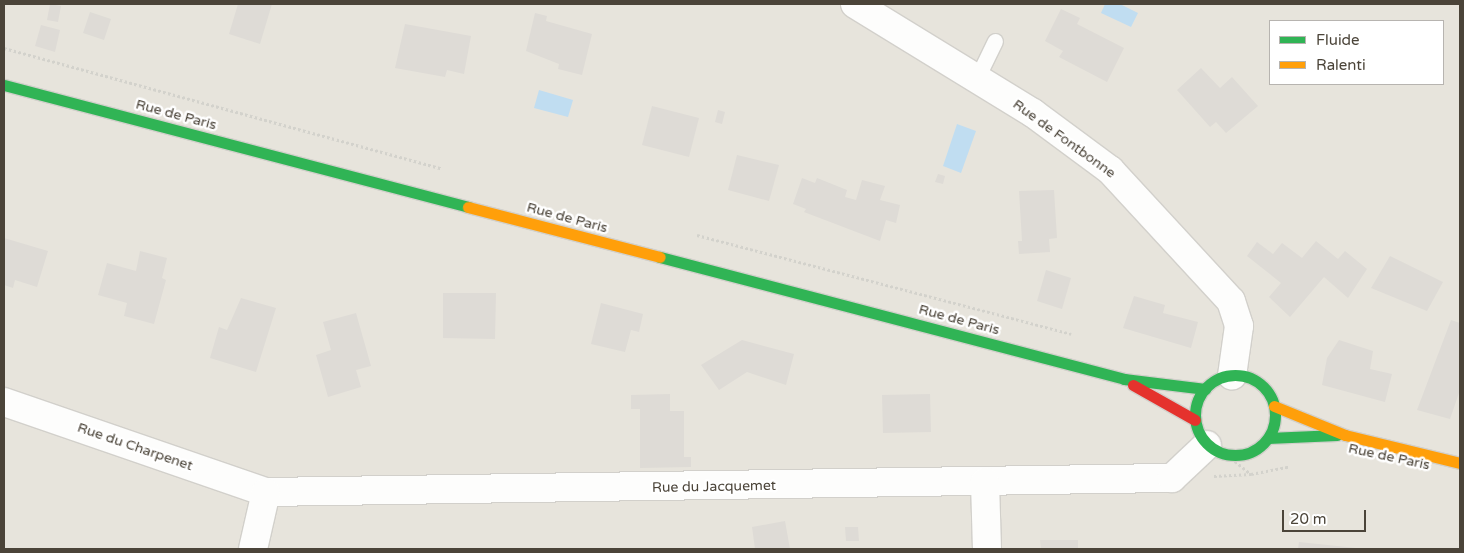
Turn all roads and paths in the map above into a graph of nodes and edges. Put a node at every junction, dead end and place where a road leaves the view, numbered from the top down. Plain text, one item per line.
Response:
1 (855, 4) edge
2 (995, 41) dead end
3 (977, 78) junction
4 (4, 85) edge
5 (1232, 376) junction
6 (1124, 379) junction
7 (1205, 389) junction
8 (4, 402) edge
9 (1274, 406) junction
10 (1195, 420) junction
11 (1345, 435) junction
12 (1268, 438) junction
13 (1218, 450) junction
14 (1460, 463) edge
15 (1293, 466) dead end
16 (985, 482) junction
17 (266, 492) junction
18 (253, 549) edge
19 (987, 549) edge

1 - 3 street, Rue de Fontbonne
2 - 3 lane
3 - 5 street, Rue de Fontbonne
4 - 6 main road, Rue de Paris
5 - 7 main road
5 - 9 main road
6 - 7 main road, Rue de Paris
6 - 10 main road, Rue de Paris
7 - 10 main road
8 - 17 street, Rue du Charpenet
9 - 11 main road, Rue de Paris
9 - 12 main road
10 - 13 main road
11 - 12 main road, Rue de Paris
11 - 14 main road, Rue de Paris
12 - 13 main road
13 - 15 path
13 - 16 street, Rue du Jacquemet
16 - 17 street, Rue du Jacquemet
16 - 19 street
17 - 18 street

